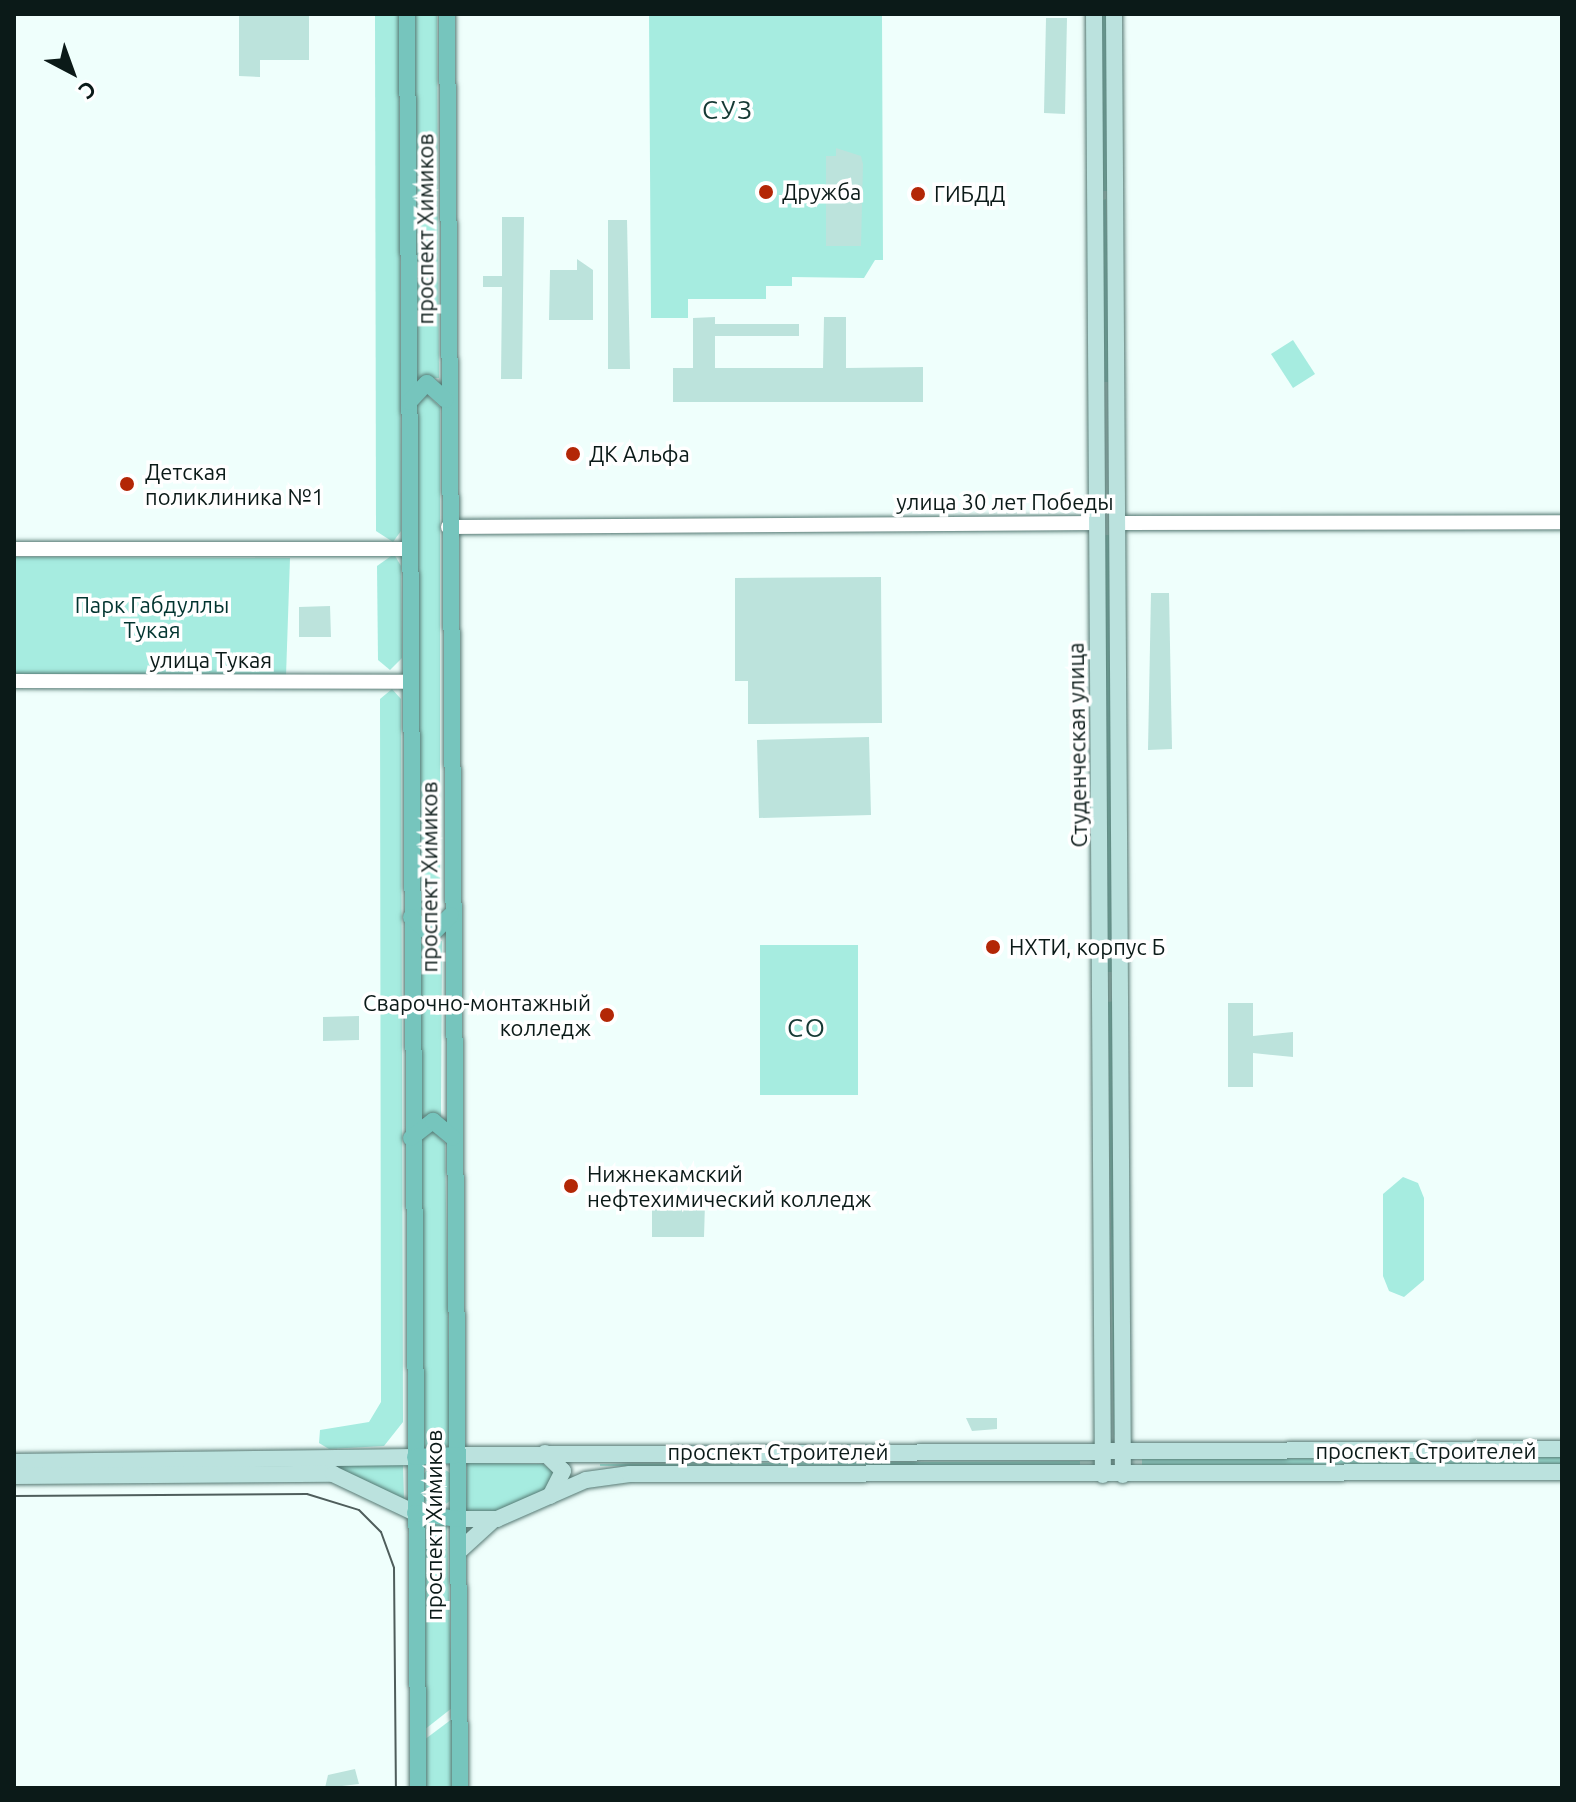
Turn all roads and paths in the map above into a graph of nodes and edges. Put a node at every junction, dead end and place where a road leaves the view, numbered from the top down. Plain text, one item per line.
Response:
1 (407, 14) edge
2 (447, 14) edge
3 (1094, 14) edge
4 (1114, 14) edge
5 (1095, 203) junction
6 (1114, 203) junction
7 (1115, 379) junction
8 (1096, 382) junction
9 (447, 402) junction
10 (409, 403) junction
11 (1562, 522) edge
12 (1098, 523) junction
13 (1118, 523) junction
14 (448, 527) junction
15 (14, 549) edge
16 (408, 549) junction
17 (14, 681) edge
18 (409, 682) junction
19 (451, 915) junction
20 (411, 916) junction
21 (1110, 977) junction
22 (1119, 995) junction
23 (1102, 998) junction
24 (411, 1138) junction
25 (453, 1138) junction
26 (1562, 1449) edge
27 (545, 1453) junction
28 (600, 1454) junction
29 (457, 1455) junction
30 (1102, 1455) junction
31 (1123, 1455) junction
32 (415, 1457) junction
33 (14, 1462) edge
34 (1562, 1472) edge
35 (1103, 1475) junction
36 (1123, 1475) junction
37 (14, 1476) edge
38 (602, 1476) junction
39 (546, 1500) junction
40 (415, 1513) junction
41 (457, 1519) junction
42 (497, 1519) junction
43 (458, 1552) junction
44 (418, 1788) edge
45 (460, 1788) edge

1 - 10 main road, проспект Химиков
2 - 9 main road, проспект Химиков
3 - 5 main road, Студенческая улица
4 - 6 main road, Студенческая улица
5 - 6 main road
5 - 8 main road, Студенческая улица
6 - 7 main road, Студенческая улица
7 - 8 main road
7 - 13 main road, Студенческая улица
8 - 12 main road, Студенческая улица
9 - 10 main road
9 - 14 main road, проспект Химиков
10 - 16 main road, проспект Химиков
11 - 13 street, улица 30 лет Победы
12 - 13 main road, улица 30 лет Победы
12 - 14 street, улица 30 лет Победы
12 - 21 main road, Студенческая улица
13 - 21 main road, Студенческая улица
14 - 19 main road, проспект Химиков
15 - 16 street
16 - 18 main road, проспект Химиков
17 - 18 street, улица Тукая
18 - 20 main road, проспект Химиков
19 - 20 main road
19 - 25 main road, проспект Химиков
20 - 24 main road, проспект Химиков
21 - 22 main road, Студенческая улица
21 - 23 main road, Студенческая улица
22 - 23 main road
22 - 31 main road, Студенческая улица
23 - 30 main road, Студенческая улица
24 - 25 main road
24 - 32 main road, проспект Химиков
25 - 29 main road, проспект Химиков
26 - 31 main road, проспект Строителей
27 - 28 main road, проспект Строителей
27 - 29 main road, проспект Строителей
27 - 39 main road
28 - 30 main road, проспект Строителей
28 - 38 main road
29 - 32 main road, проспект Строителей
29 - 41 main road, проспект Химиков
30 - 31 main road, проспект Строителей
30 - 35 main road, Студенческая улица
31 - 36 main road, Студенческая улица
32 - 33 main road, проспект Строителей
32 - 40 main road, проспект Химиков
34 - 36 main road, проспект Строителей
35 - 36 main road, проспект Строителей
35 - 38 main road, проспект Строителей
37 - 40 main road, проспект Строителей
38 - 39 main road, проспект Строителей
39 - 42 main road, проспект Строителей
40 - 41 main road, проспект Строителей
40 - 44 main road, проспект Химиков
41 - 42 main road, проспект Строителей
41 - 43 main road, проспект Химиков
42 - 43 main road
43 - 45 main road, проспект Химиков

